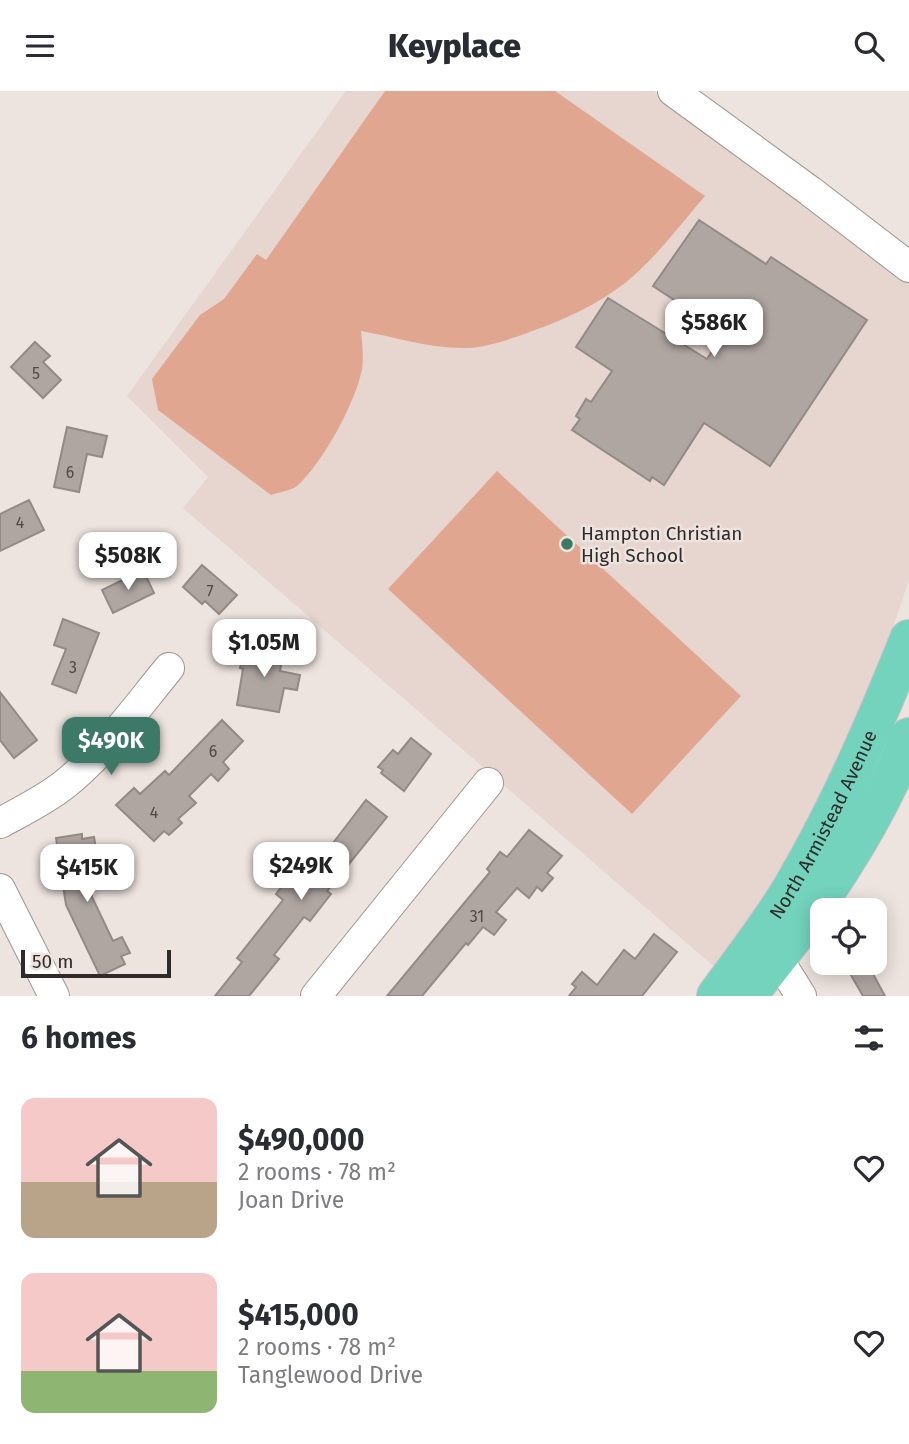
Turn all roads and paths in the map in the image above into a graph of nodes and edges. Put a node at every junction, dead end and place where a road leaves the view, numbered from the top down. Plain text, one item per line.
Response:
1 (673, 91) edge
2 (909, 267) edge
3 (909, 639) edge
4 (169, 668) dead end
5 (909, 737) edge
6 (488, 783) dead end
7 (0, 823) edge
8 (0, 889) edge
9 (769, 946) junction
10 (54, 996) edge
11 (316, 996) edge
12 (716, 996) edge
13 (747, 996) edge
14 (801, 996) edge

1 - 2 street
3 - 9 main road, North Armistead Avenue
4 - 7 street
5 - 9 main road, North Armistead Avenue
6 - 11 street
8 - 10 street
9 - 12 main road, North Armistead Avenue
9 - 13 main road, North Armistead Avenue
9 - 14 street

